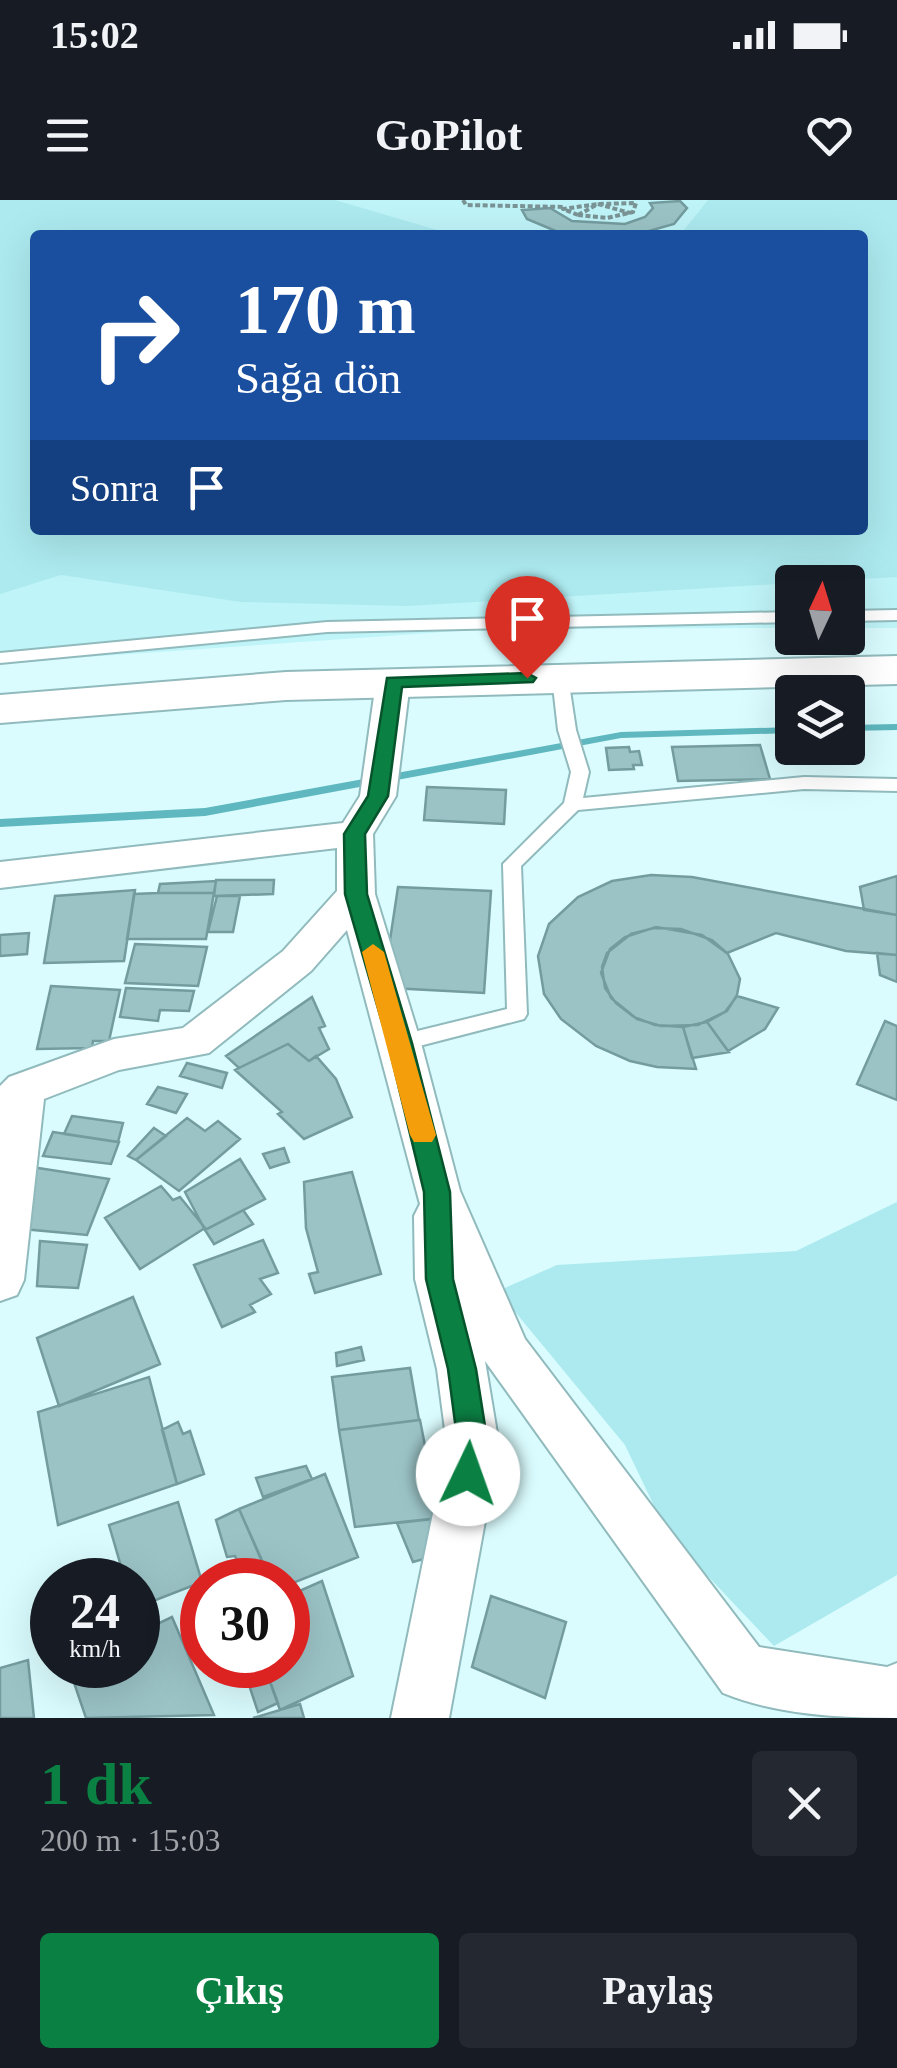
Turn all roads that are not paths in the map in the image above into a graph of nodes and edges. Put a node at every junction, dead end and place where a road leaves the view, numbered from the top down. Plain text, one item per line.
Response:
1 (897, 615) edge
2 (865, 616) edge
3 (775, 617) edge
4 (897, 644) edge
5 (0, 658) edge
6 (897, 670) edge
7 (560, 677) junction
8 (0, 681) edge
9 (394, 682) junction
10 (0, 709) edge
11 (897, 786) edge
12 (372, 798) junction
13 (574, 805) junction
14 (0, 875) edge
15 (356, 894) junction
16 (400, 1043) junction
17 (12, 1101) edge
18 (437, 1192) junction
19 (0, 1280) edge
20 (897, 1692) edge
21 (420, 1718) edge

1 - 2 lane
3 - 5 lane
4 - 8 main road
6 - 7 main road
7 - 9 main road
7 - 13 lane
9 - 10 main road
9 - 12 street
11 - 13 lane
12 - 14 street
12 - 15 street
13 - 16 lane
15 - 16 street
15 - 17 street
16 - 18 street
17 - 19 street
18 - 20 street
18 - 21 street

